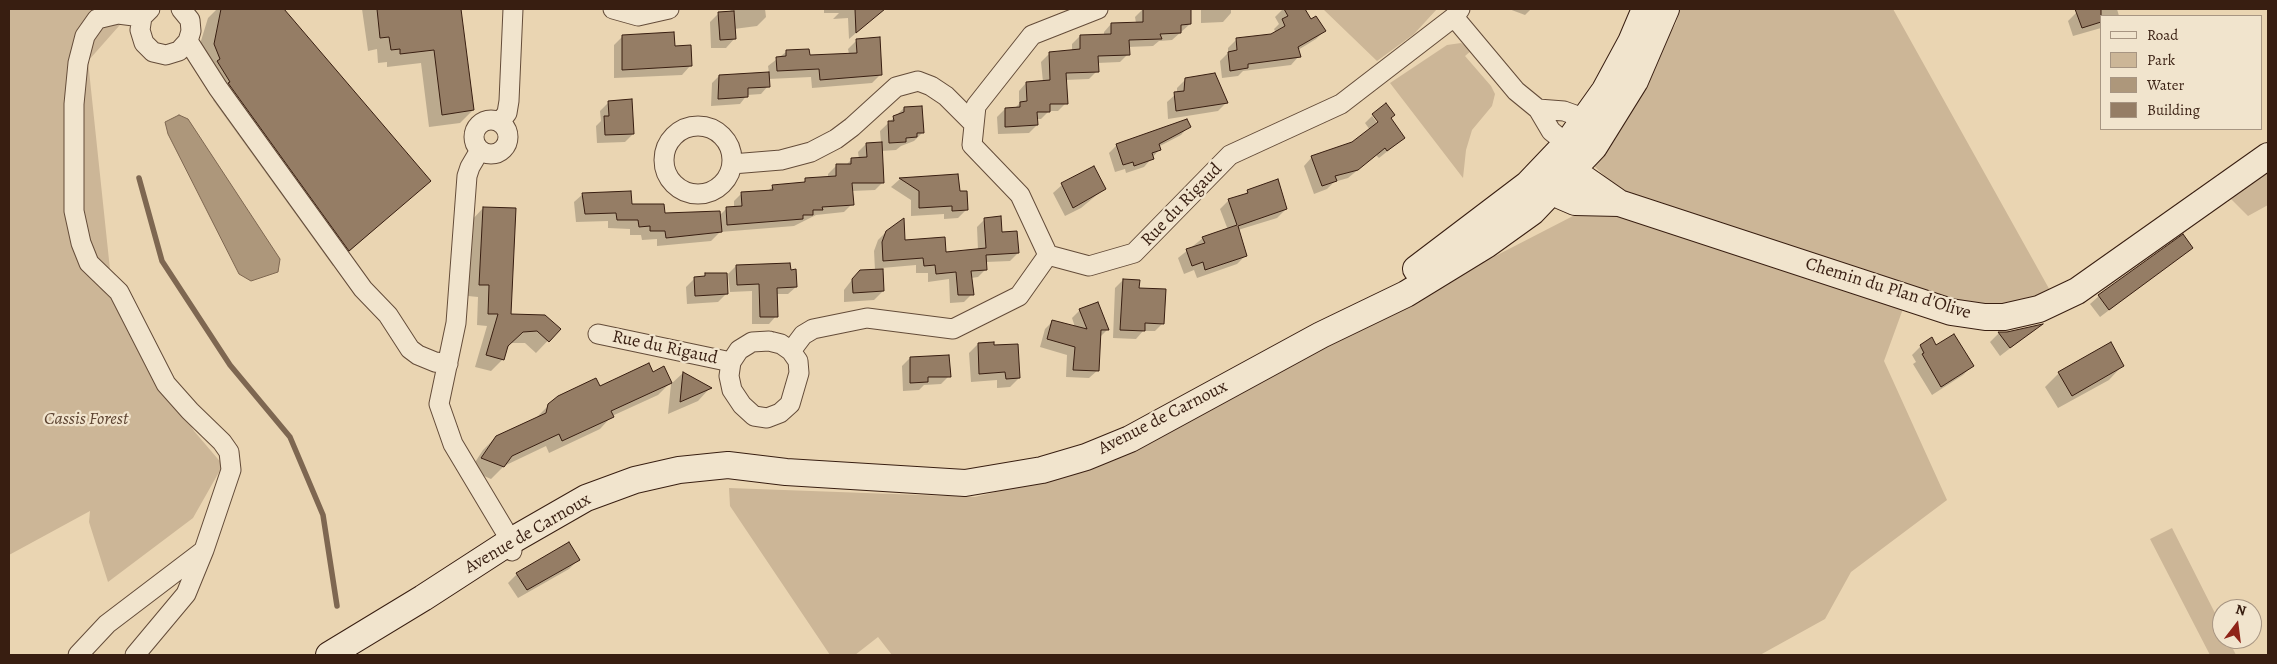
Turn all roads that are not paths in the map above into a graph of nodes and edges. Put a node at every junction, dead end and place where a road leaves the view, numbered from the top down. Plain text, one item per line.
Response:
1 (181, 9) edge
2 (512, 9) edge
3 (614, 9) edge
4 (669, 9) edge
5 (1098, 9) edge
6 (1645, 9) edge
7 (1666, 9) edge
8 (146, 13) edge
9 (1457, 13) edge
10 (188, 42) junction
11 (1538, 109) junction
12 (975, 115) junction
13 (1584, 120) junction
14 (500, 122) junction
15 (1568, 142) junction
16 (1594, 147) junction
17 (480, 150) junction
18 (2268, 156) edge
19 (732, 164) dead end
20 (1548, 164) junction
21 (1573, 171) junction
22 (1555, 190) junction
23 (1619, 203) junction
24 (1048, 255) junction
25 (598, 334) dead end
26 (1321, 335) junction
27 (791, 351) junction
28 (731, 362) junction
29 (448, 364) junction
30 (511, 548) junction
31 (187, 574) junction
32 (339, 649) edge
33 (78, 655) edge
34 (135, 655) edge
35 (323, 655) edge

1 - 10 street
2 - 14 street
3 - 4 street
5 - 12 street
6 - 13 main road, Avenue de Carnoux
7 - 16 main road, Avenue de Carnoux
8 - 10 street
8 - 31 street
9 - 11 street
9 - 24 street, Rue du Rigaud
10 - 29 street
11 - 13 street
11 - 15 street
12 - 19 street
12 - 24 street
13 - 15 main road, Avenue de Carnoux
13 - 16 street
14 - 17 street
14 - 17 street
15 - 16 street
15 - 20 main road, Avenue de Carnoux
16 - 21 main road, Avenue de Carnoux
17 - 29 street
18 - 23 main road, Chemin du Plan d'Olive
20 - 21 main road, Chemin du Plan d'Olive
20 - 22 main road
20 - 26 main road, Avenue de Carnoux
21 - 22 main road, Avenue de Carnoux
21 - 23 main road, Chemin du Plan d'Olive
22 - 23 main road, Chemin du Plan d'Olive
22 - 26 main road, Avenue de Carnoux
24 - 27 street
25 - 28 street, Rue du Rigaud
26 - 30 main road, Avenue de Carnoux
27 - 28 street
27 - 28 street
29 - 30 street
30 - 32 main road, Avenue de Carnoux
31 - 33 street
31 - 34 street
32 - 35 main road, Avenue de Carnoux

